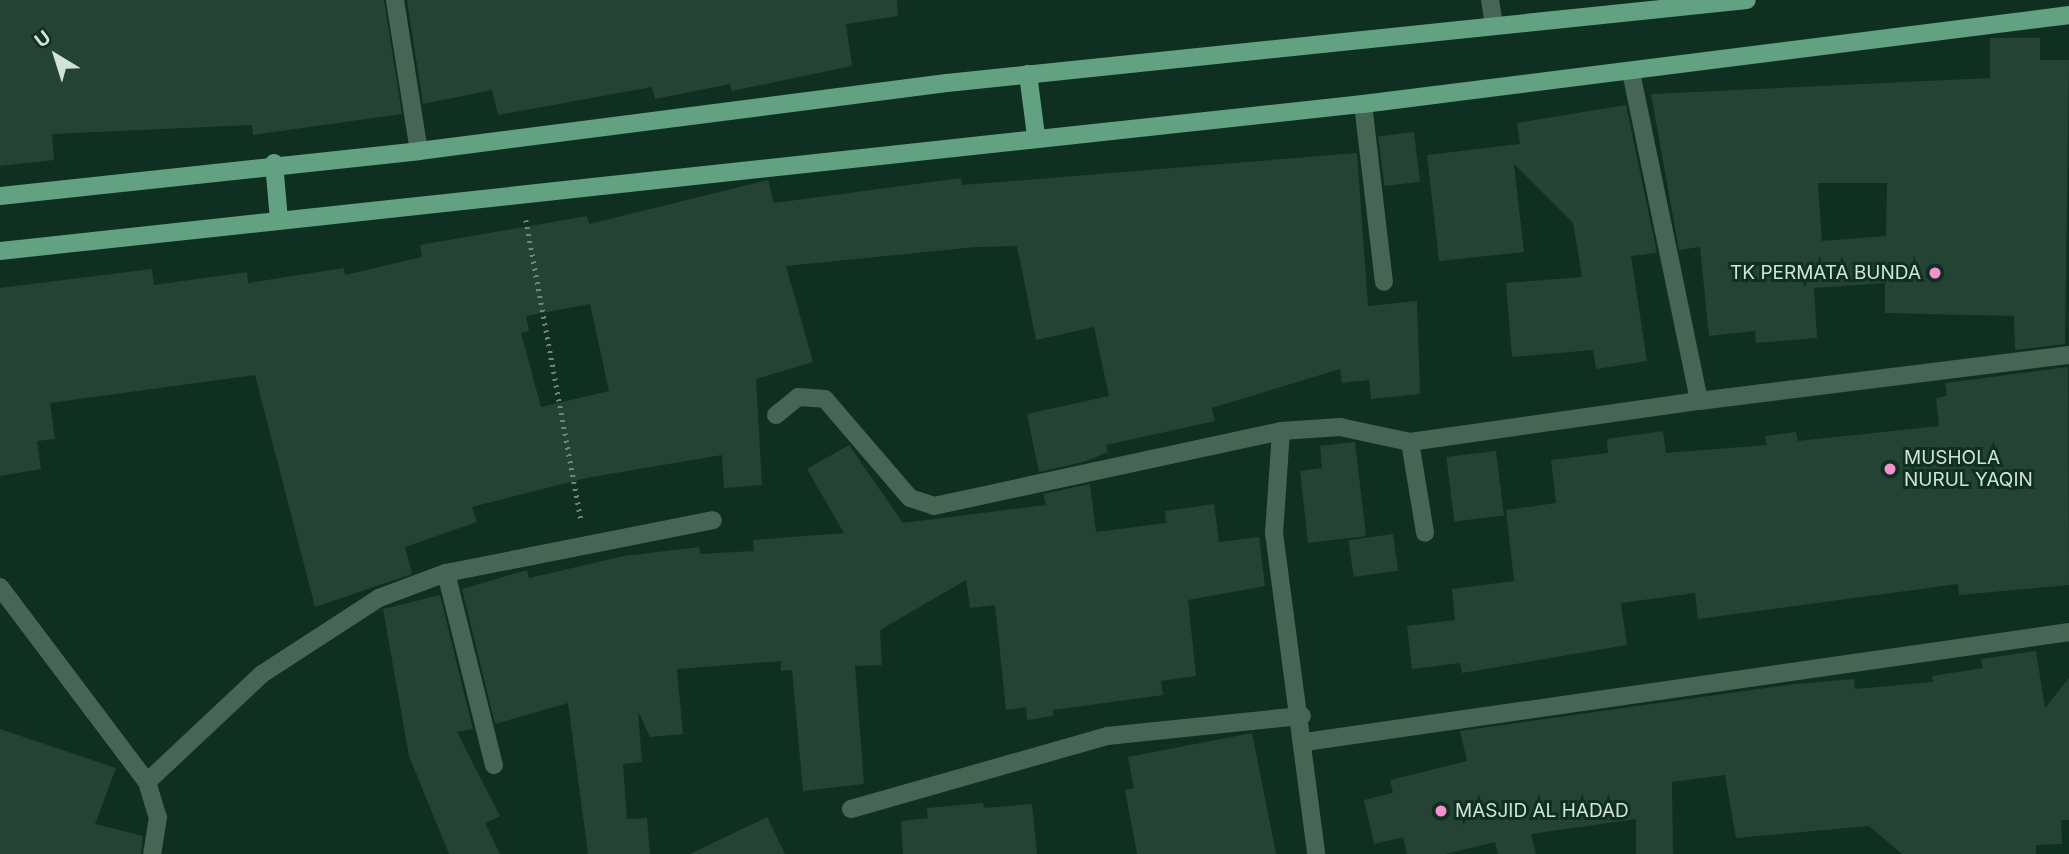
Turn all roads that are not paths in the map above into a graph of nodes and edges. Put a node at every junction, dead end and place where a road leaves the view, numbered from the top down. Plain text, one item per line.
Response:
1 (395, 0) edge
2 (1490, 0) edge
3 (1747, 0) edge
4 (2065, 10) edge
5 (1494, 24) junction
6 (1631, 72) junction
7 (1028, 74) junction
8 (1363, 104) junction
9 (1036, 136) junction
10 (419, 151) junction
11 (274, 163) junction
12 (0, 196) edge
13 (279, 220) junction
14 (0, 251) edge
15 (1384, 282) dead end
16 (2069, 355) edge
17 (1699, 401) junction
18 (776, 415) dead end
19 (1281, 431) junction
20 (1410, 442) junction
21 (713, 520) dead end
22 (1425, 533) dead end
23 (446, 573) junction
24 (0, 587) edge
25 (2069, 632) edge
26 (1302, 716) junction
27 (1305, 742) junction
28 (494, 765) dead end
29 (147, 782) junction
30 (851, 809) dead end
31 (153, 853) edge
32 (1316, 854) edge

1 - 10 street
2 - 5 street
3 - 5 main road
4 - 6 main road
5 - 7 main road
6 - 8 main road
6 - 17 street
7 - 9 main road
7 - 10 main road
8 - 9 main road
8 - 15 street
9 - 13 main road
10 - 11 main road
11 - 12 main road
11 - 13 main road
13 - 14 main road
16 - 17 street
17 - 20 street
18 - 19 street
19 - 20 street
19 - 26 street
20 - 22 street
21 - 23 street
23 - 28 street
23 - 29 street
24 - 29 street
25 - 27 street
26 - 27 street
26 - 30 street
27 - 32 street
29 - 31 street

